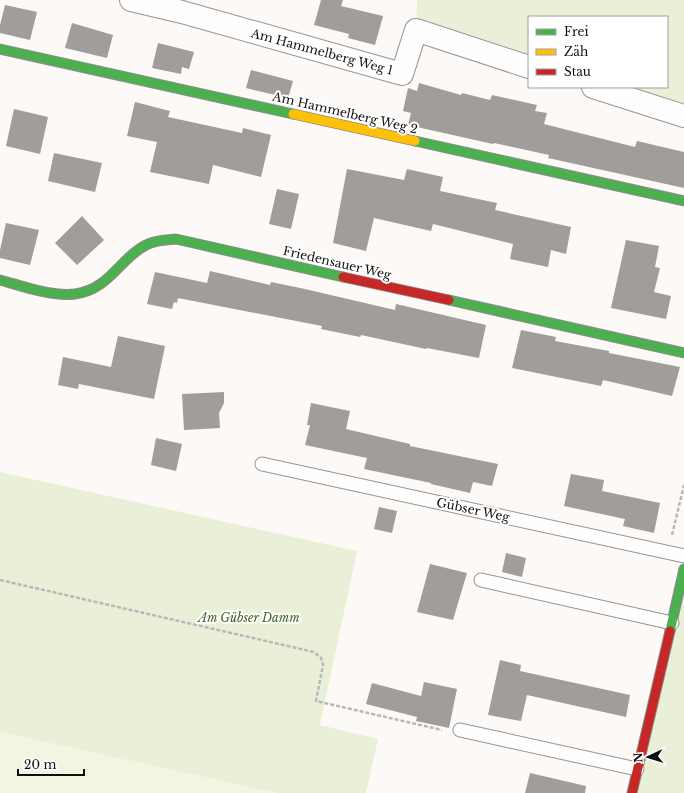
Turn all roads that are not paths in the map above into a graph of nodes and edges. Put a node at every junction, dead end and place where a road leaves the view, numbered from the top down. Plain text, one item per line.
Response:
1 (131, 0) edge
2 (0, 49) edge
3 (528, 67) edge
4 (596, 88) edge
5 (684, 116) edge
6 (684, 201) edge
7 (0, 280) edge
8 (684, 353) edge
9 (262, 464) dead end
10 (684, 556) edge
11 (684, 570) edge
12 (481, 580) dead end
13 (672, 623) junction
14 (460, 730) road end
15 (637, 769) junction
16 (632, 793) edge

1 - 3 street, Am Hammelberg Weg 1
2 - 6 street, Am Hammelberg Weg 2
4 - 5 street
7 - 8 street, Friedensauer Weg
9 - 10 lane, Gübser Weg
11 - 13 street
12 - 13 lane
13 - 15 street
14 - 15 lane
15 - 16 street

